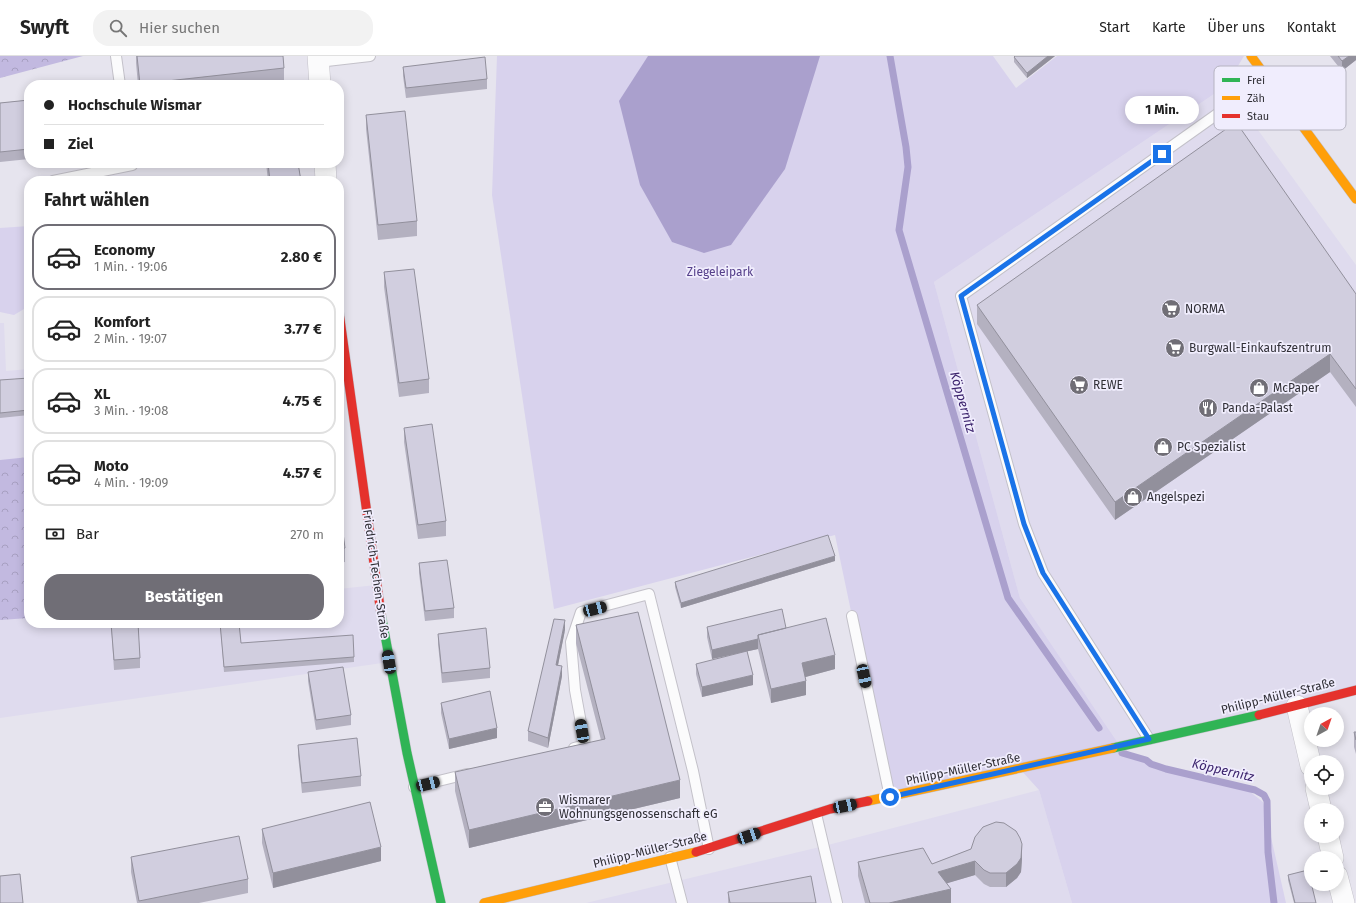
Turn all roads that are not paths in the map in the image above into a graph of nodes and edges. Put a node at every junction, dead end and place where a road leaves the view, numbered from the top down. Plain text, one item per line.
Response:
1 (116, 56) edge
2 (370, 56) edge
3 (1252, 56) edge
4 (318, 59) edge
5 (1259, 66) edge
6 (119, 80) edge
7 (320, 80) edge
8 (1214, 116) edge
9 (1306, 130) edge
10 (117, 168) edge
11 (78, 176) edge
12 (1356, 199) edge
13 (344, 349) edge
14 (852, 616) dead end
15 (1356, 690) edge
16 (1297, 706) junction
17 (1149, 739) junction
18 (562, 751) edge
19 (1308, 755) edge
20 (480, 771) edge
21 (414, 787) junction
22 (890, 797) junction
23 (816, 814) junction
24 (709, 849) junction
25 (670, 858) junction
26 (1341, 891) edge
27 (441, 903) edge
28 (484, 903) edge
29 (682, 903) edge
30 (837, 903) edge
31 (1344, 903) edge

1 - 6 lane
2 - 4 lane
3 - 5 street
4 - 7 street
8 - 17 lane
9 - 12 street
10 - 11 lane
13 - 21 street, Friedrich-Techen-Straße
14 - 22 lane
15 - 16 street, Philipp-Müller-Straße
16 - 17 street, Philipp-Müller-Straße
16 - 19 street
17 - 22 street, Philipp-Müller-Straße
18 - 24 lane
20 - 21 lane
21 - 27 street, Friedrich-Techen-Straße
22 - 23 street, Philipp-Müller-Straße
23 - 24 street, Philipp-Müller-Straße
23 - 30 lane
24 - 25 street, Philipp-Müller-Straße
25 - 28 street, Philipp-Müller-Straße
25 - 29 lane
26 - 31 street

